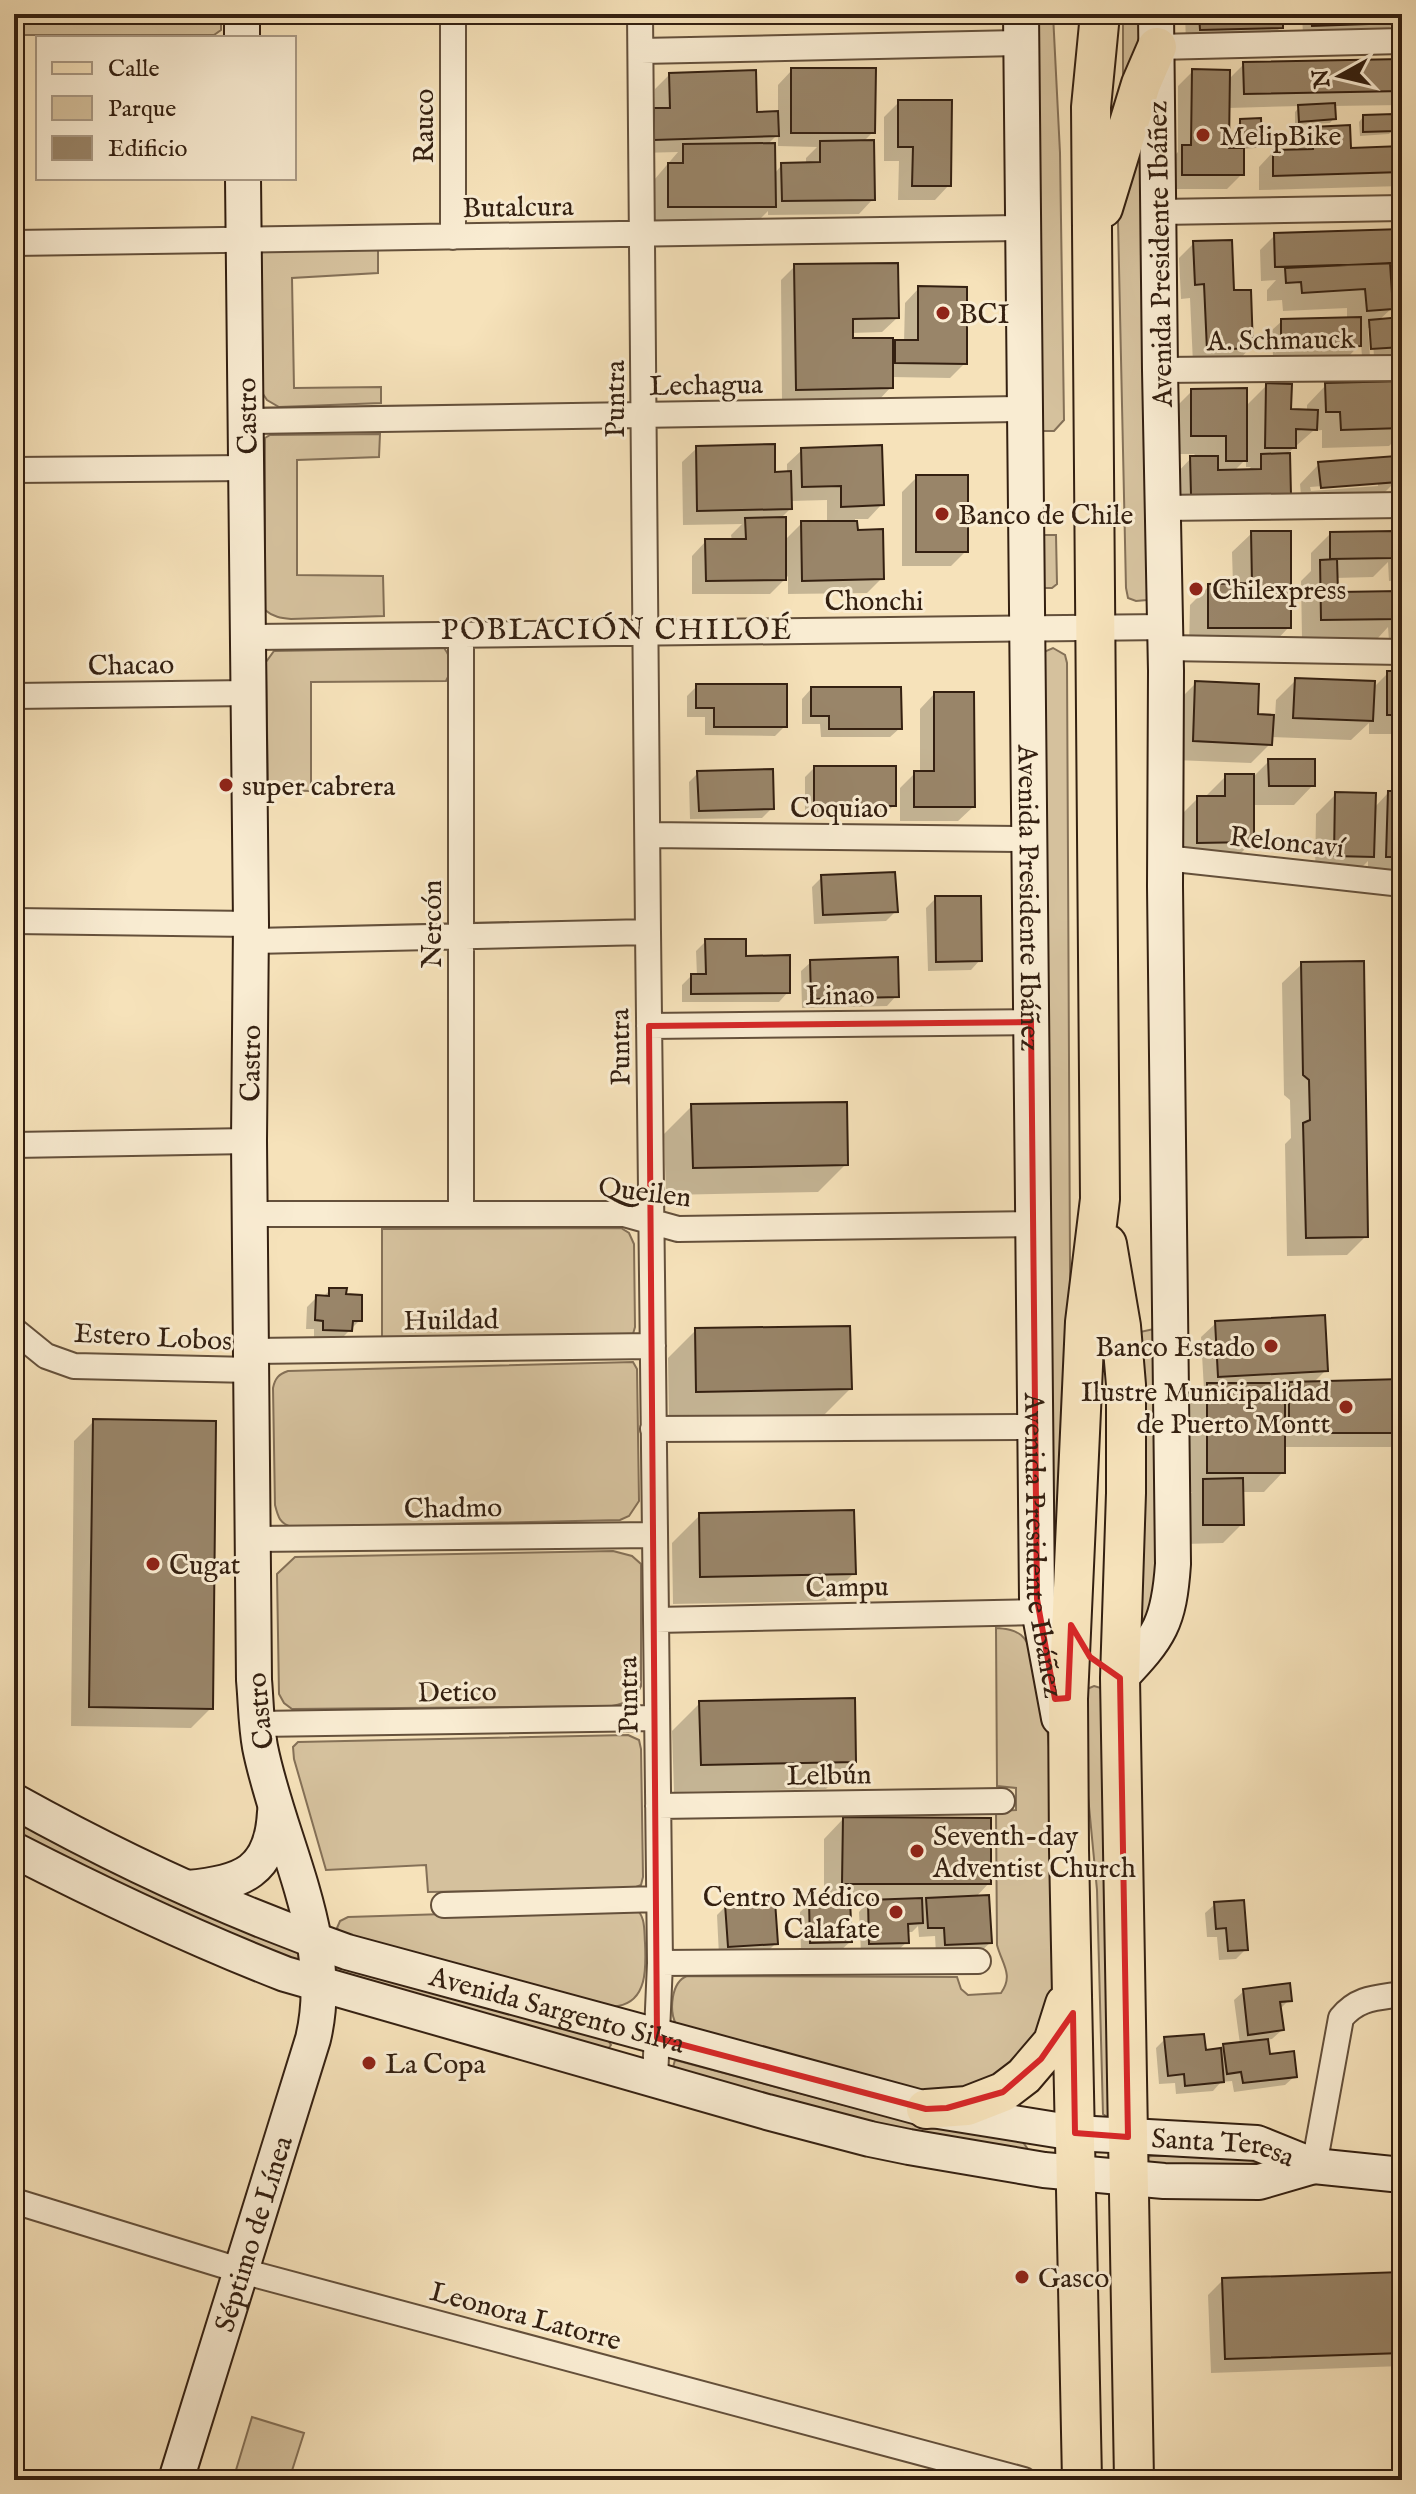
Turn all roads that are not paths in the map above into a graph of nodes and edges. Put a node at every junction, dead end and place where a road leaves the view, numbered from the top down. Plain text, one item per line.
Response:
1 (242, 14) edge
2 (453, 14) edge
3 (640, 14) edge
4 (1075, 14) edge
5 (1100, 14) edge
6 (1021, 28) edge
7 (1157, 30) edge
8 (242, 36) edge
9 (1402, 41) edge
10 (641, 51) junction
11 (1091, 107) junction
12 (243, 180) edge
13 (1402, 208) edge
14 (1158, 212) junction
15 (1022, 228) junction
16 (643, 234) junction
17 (453, 237) junction
18 (244, 240) junction
19 (14, 243) edge
20 (1092, 245) junction
21 (1402, 368) edge
22 (1160, 370) junction
23 (1023, 409) junction
24 (644, 415) junction
25 (246, 421) junction
26 (247, 468) junction
27 (14, 470) edge
28 (1402, 505) edge
29 (1162, 508) junction
30 (1025, 629) junction
31 (1096, 629) junction
32 (646, 632) junction
33 (461, 634) junction
34 (248, 637) junction
35 (1165, 638) junction
36 (1402, 652) edge
37 (249, 693) junction
38 (14, 696) edge
39 (648, 835) junction
40 (1029, 839) junction
41 (1165, 858) junction
42 (1402, 884) edge
43 (14, 921) edge
44 (648, 932) junction
45 (251, 933) junction
46 (461, 936) junction
47 (1031, 1022) junction
48 (649, 1026) junction
49 (249, 1141) junction
50 (14, 1145) edge
51 (1100, 1199) junction
52 (251, 1214) junction
53 (461, 1214) junction
54 (651, 1222) junction
55 (1033, 1224) junction
56 (14, 1330) edge
57 (653, 1346) junction
58 (251, 1361) junction
59 (1035, 1427) junction
60 (653, 1429) junction
61 (655, 1535) junction
62 (252, 1539) junction
63 (1055, 1618) junction
64 (656, 1620) junction
65 (1120, 1678) junction
66 (657, 1718) junction
67 (258, 1724) junction
68 (14, 1801) edge
69 (1002, 1801) dead end
70 (276, 1803) junction
71 (658, 1806) junction
72 (14, 1850) edge
73 (188, 1888) junction
74 (659, 1899) junction
75 (444, 1905) dead end
76 (315, 1941) junction
77 (978, 1961) dead end
78 (660, 1963) junction
79 (1073, 1966) junction
80 (319, 1984) junction
81 (1402, 1994) edge
82 (657, 2038) junction
83 (655, 2079) junction
84 (926, 2109) junction
85 (1075, 2133) junction
86 (1128, 2137) junction
87 (1314, 2166) junction
88 (1076, 2173) junction
89 (1402, 2175) edge
90 (1129, 2179) junction
91 (14, 2201) edge
92 (242, 2271) junction
93 (1079, 2403) junction
94 (176, 2480) edge
95 (1024, 2480) edge
96 (1065, 2480) edge
97 (1082, 2480) edge
98 (1134, 2480) edge

1 - 8 street
2 - 17 street, Rauco
3 - 10 street, Puntra
4 - 11 main road, Avenida Presidente Ibáñez
5 - 11 main road, Avenida Presidente Ibáñez
6 - 10 street
6 - 15 street, Avenida Presidente Ibáñez
7 - 9 street
7 - 14 street, Avenida Presidente Ibáñez
7 - 20 main road
10 - 16 street, Puntra
11 - 20 main road, Avenida Presidente Ibáñez
12 - 18 street, Castro
13 - 14 street
14 - 22 street, Avenida Presidente Ibáñez
15 - 16 street, Butalcura
15 - 23 street, Avenida Presidente Ibáñez
16 - 17 street, Butalcura
16 - 24 street, Puntra
17 - 18 street, Butalcura
18 - 19 street, Butalcura
18 - 25 street, Castro
20 - 31 main road, Avenida Presidente Ibáñez
21 - 22 street, A. Schmauck
22 - 29 street, Avenida Presidente Ibáñez
23 - 24 street, Lechagua
23 - 30 street, Avenida Presidente Ibáñez
24 - 25 street, Lechagua
24 - 32 street, Puntra
25 - 26 street, Castro
26 - 27 street
26 - 34 street, Castro
28 - 29 street
29 - 35 street, Avenida Presidente Ibáñez
30 - 31 street, Chonchi
30 - 32 street, Chonchi
30 - 40 street, Avenida Presidente Ibáñez
31 - 35 street, Chonchi
31 - 51 main road, Avenida Presidente Ibáñez
32 - 33 street, Chonchi
32 - 39 street, Puntra
33 - 34 street, Chonchi
33 - 46 street, Nercón
34 - 37 street, Castro
35 - 36 street, Chonchi
35 - 41 street, Avenida Presidente Ibáñez
37 - 38 street, Chacao
37 - 45 street, Castro
39 - 40 street, Coquiao
39 - 44 street, Puntra
40 - 47 street, Avenida Presidente Ibáñez
41 - 42 street, Reloncaví
41 - 65 street, Avenida Presidente Ibáñez
43 - 45 street
44 - 46 street
44 - 48 street, Puntra
45 - 46 street
45 - 49 street, Castro
46 - 53 street, Nercón
47 - 48 street, Linao
47 - 55 street, Avenida Presidente Ibáñez
48 - 54 street, Puntra
49 - 50 street
49 - 52 street, Castro
51 - 63 main road, Avenida Presidente Ibáñez
51 - 65 main road, Avenida Presidente Ibáñez
52 - 53 street, Queilen
52 - 58 street, Castro
53 - 54 street, Queilen
54 - 55 street, Queilen
54 - 57 street, Puntra
55 - 59 street, Avenida Presidente Ibáñez
56 - 58 street, Estero Lobos
57 - 58 street, Huildad
57 - 60 street, Puntra
58 - 62 street, Castro
59 - 60 street
59 - 63 street, Avenida Presidente Ibáñez
60 - 61 street, Puntra
61 - 62 street, Chadmo
61 - 64 street, Puntra
62 - 67 street, Castro
63 - 64 street, Campu
63 - 65 main road
63 - 79 main road, Avenida Presidente Ibáñez
64 - 66 street, Puntra
65 - 86 main road, Avenida Presidente Ibáñez
66 - 67 street, Detico
66 - 71 street, Puntra
67 - 70 street, Castro
68 - 73 street, Avenida Sargento Silva
69 - 71 street, Lelbún
70 - 73 street
70 - 76 street, Castro
71 - 74 street, Puntra
72 - 80 street, Avenida Sargento Silva
73 - 76 street, Avenida Sargento Silva
74 - 75 street
74 - 78 street, Puntra
76 - 80 street, Séptimo de Línea
76 - 82 street, Avenida Sargento Silva
77 - 78 street
78 - 82 street, Puntra
79 - 84 main road
79 - 85 main road, Avenida Presidente Ibáñez
80 - 83 street, Avenida Sargento Silva
80 - 92 street, Séptimo de Línea
81 - 87 street
82 - 83 street, Puntra
82 - 84 street, Avenida Sargento Silva
83 - 88 street, Avenida Sargento Silva
84 - 85 street, Avenida Sargento Silva
85 - 86 street, Avenida Sargento Silva
85 - 88 main road, Avenida Presidente Ibáñez
86 - 87 street, Santa Teresa
86 - 90 main road, Avenida Presidente Ibáñez
87 - 89 street, Santa Teresa
87 - 90 street, Santa Teresa
88 - 90 street, Avenida Sargento Silva
88 - 93 main road, Avenida Presidente Ibáñez
90 - 98 main road, Avenida Presidente Ibáñez
91 - 92 street, Leonora Latorre
92 - 94 street, Séptimo de Línea
92 - 95 street, Leonora Latorre
93 - 96 street, Avenida Presidente Ibáñez
93 - 97 main road, Avenida Presidente Ibáñez

